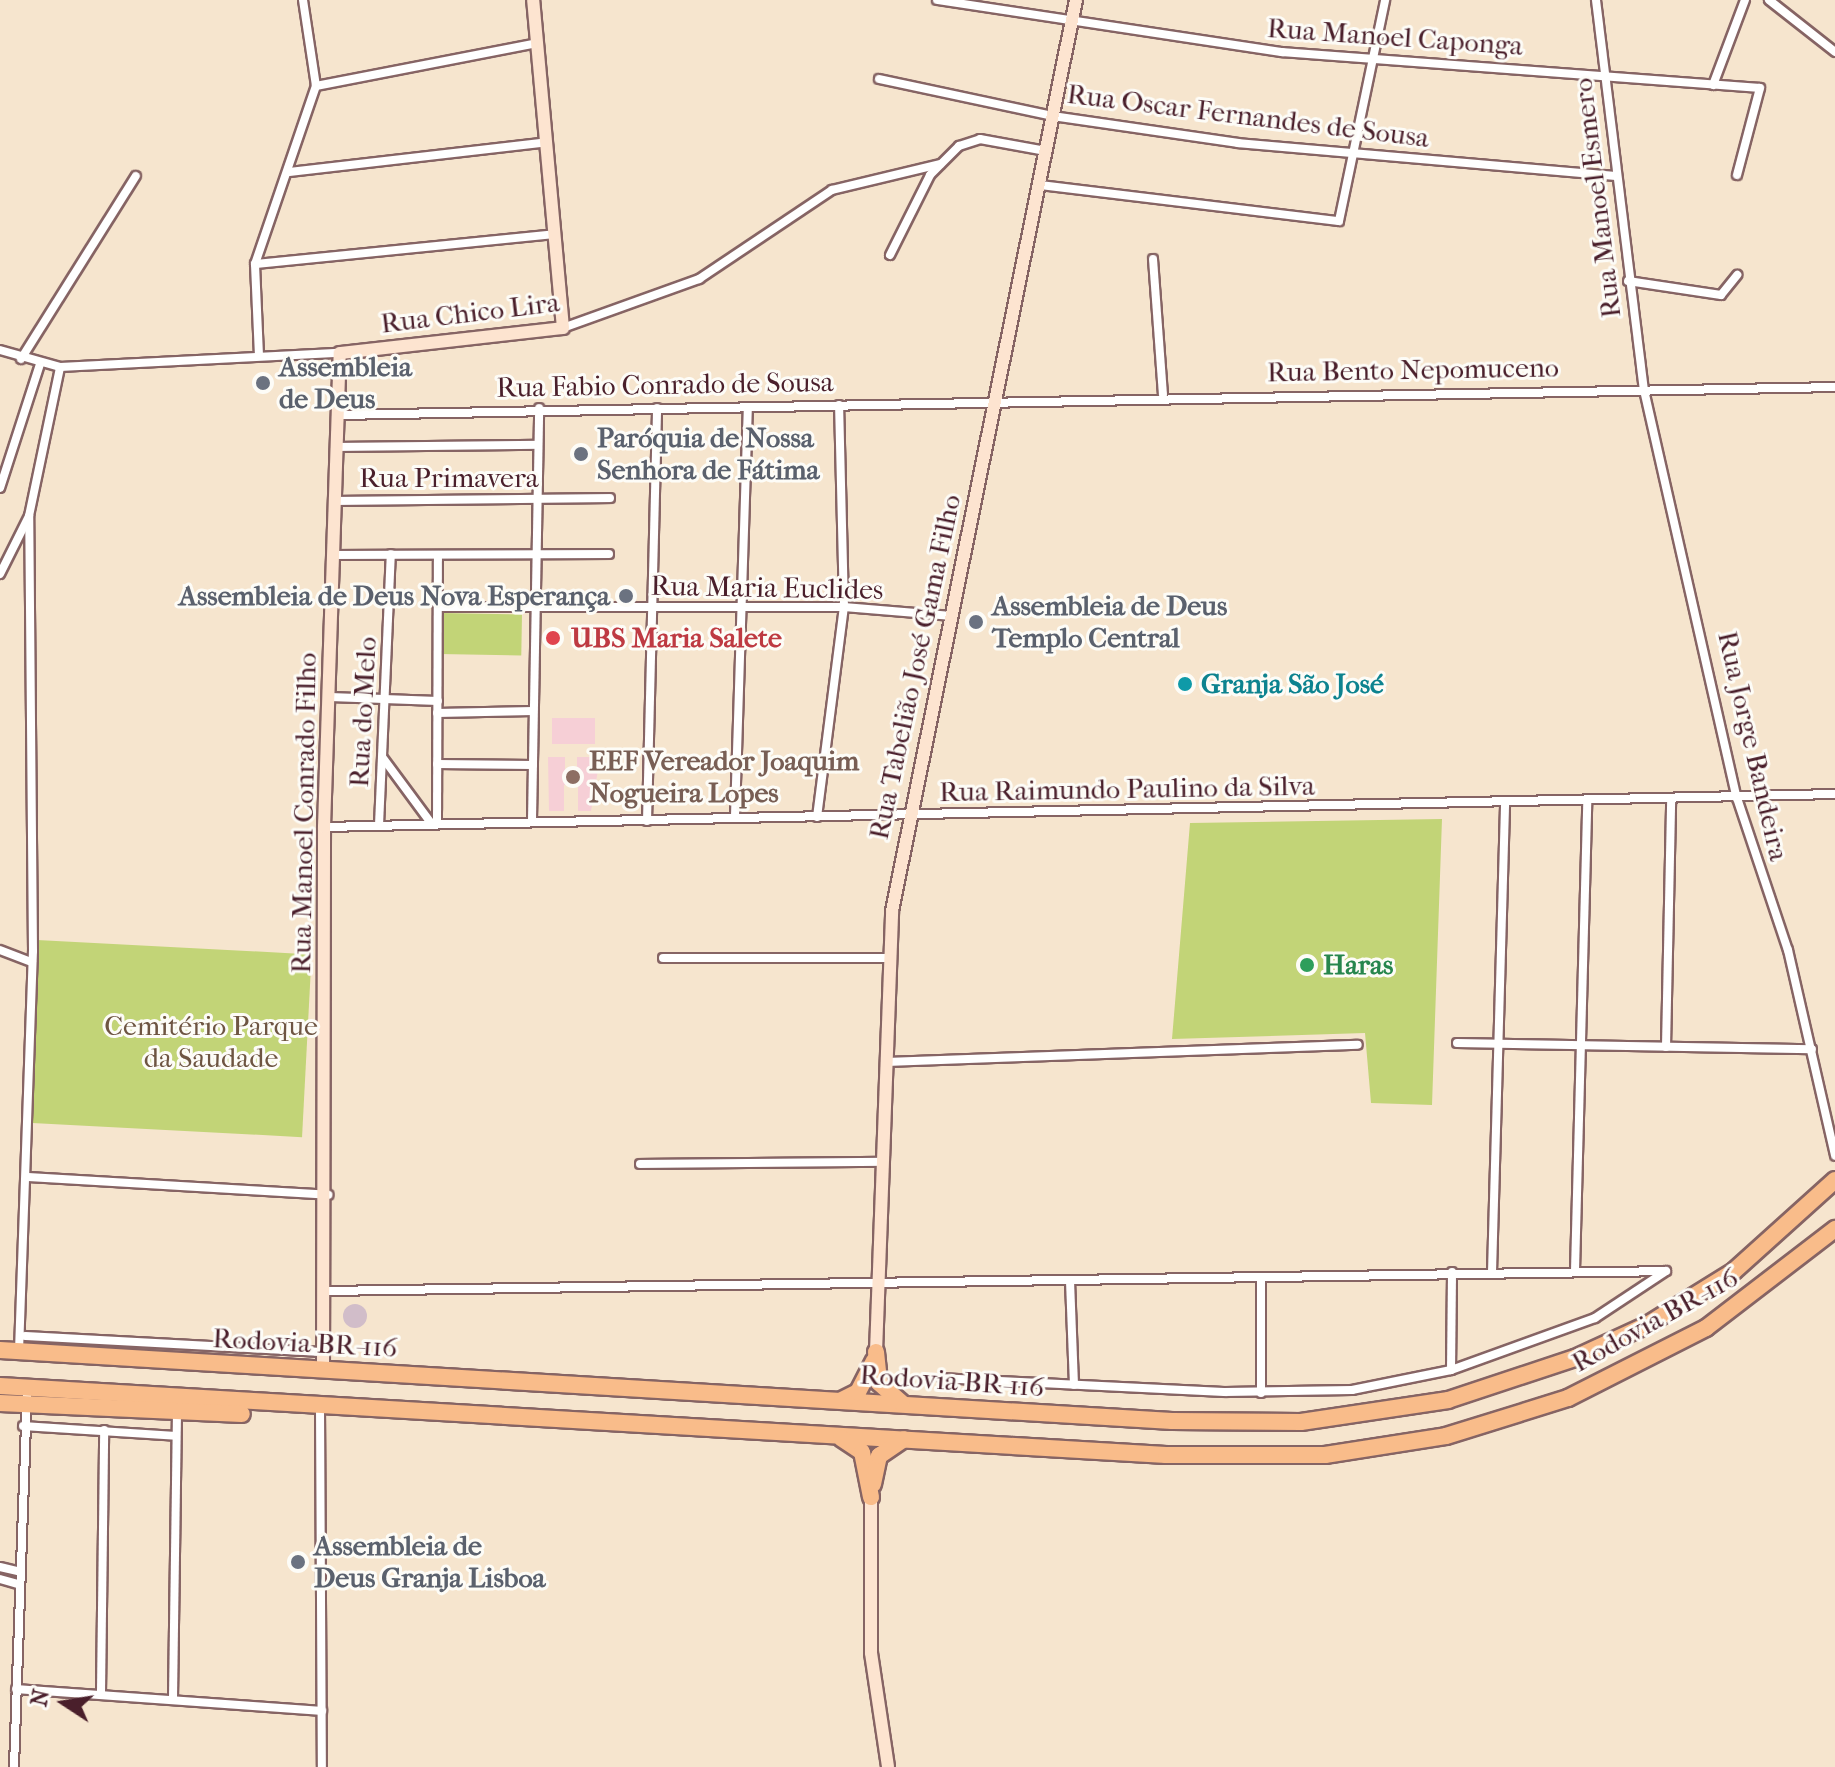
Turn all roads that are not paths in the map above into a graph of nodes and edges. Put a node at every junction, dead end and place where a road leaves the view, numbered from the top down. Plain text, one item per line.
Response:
1 (303, 0) edge
2 (533, 0) edge
3 (937, 0) edge
4 (1076, 0) edge
5 (1385, 0) edge
6 (1596, 0) edge
7 (1745, 0) edge
8 (1769, 0) edge
9 (1071, 23) junction
10 (537, 43) junction
11 (1835, 52) edge
12 (1374, 59) junction
13 (1606, 76) junction
14 (879, 79) dead end
15 (1713, 85) junction
16 (316, 86) junction
17 (1053, 116) junction
18 (547, 142) junction
19 (1046, 151) junction
20 (1356, 154) junction
21 (940, 164) junction
22 (289, 172) junction
23 (1737, 175) dead end
24 (136, 176) dead end
25 (1615, 176) junction
26 (1040, 185) junction
27 (556, 234) junction
28 (890, 255) dead end
29 (1153, 259) dead end
30 (255, 264) junction
31 (1737, 275) dead end
32 (1628, 281) junction
33 (563, 328) junction
34 (0, 350) edge
35 (340, 353) junction
36 (259, 356) junction
37 (21, 359) junction
38 (40, 364) junction
39 (60, 367) junction
40 (1835, 387) edge
41 (1644, 390) junction
42 (1163, 395) junction
43 (992, 402) junction
44 (839, 405) junction
45 (539, 408) junction
46 (657, 408) junction
47 (748, 408) junction
48 (339, 415) junction
49 (538, 445) junction
50 (338, 447) junction
51 (0, 488) edge
52 (610, 498) dead end
53 (537, 499) junction
54 (337, 501) junction
55 (29, 516) junction
56 (391, 554) junction
57 (536, 554) junction
58 (609, 554) dead end
59 (335, 555) junction
60 (438, 556) junction
61 (0, 574) edge
62 (438, 607) junction
63 (844, 607) junction
64 (535, 608) junction
65 (745, 608) junction
66 (650, 609) junction
67 (952, 616) junction
68 (330, 697) junction
69 (386, 699) junction
70 (438, 701) junction
71 (533, 711) junction
72 (437, 713) junction
73 (383, 757) junction
74 (437, 764) junction
75 (533, 765) junction
76 (1835, 794) edge
77 (1737, 798) junction
78 (1587, 799) junction
79 (1671, 799) junction
80 (1505, 801) junction
81 (735, 816) junction
82 (909, 816) junction
83 (817, 817) junction
84 (532, 820) junction
85 (647, 821) junction
86 (434, 822) junction
87 (379, 825) junction
88 (324, 827) junction
89 (0, 950) edge
90 (663, 958) dead end
91 (888, 958) junction
92 (32, 962) junction
93 (1457, 1043) dead end
94 (1498, 1044) junction
95 (1358, 1045) dead end
96 (1582, 1047) junction
97 (1666, 1047) junction
98 (1812, 1049) junction
99 (886, 1062) junction
100 (1835, 1156) edge
101 (884, 1162) junction
102 (640, 1164) dead end
103 (28, 1177) junction
104 (1835, 1180) edge
105 (328, 1195) junction
106 (1835, 1229) edge
107 (1575, 1271) junction
108 (1452, 1272) junction
109 (1492, 1272) junction
110 (1261, 1277) junction
111 (1070, 1281) junction
112 (877, 1285) junction
113 (325, 1291) junction
114 (22, 1344) junction
115 (0, 1350) edge
116 (323, 1352) junction
117 (876, 1352) junction
118 (323, 1370) junction
119 (1451, 1370) junction
120 (942, 1378) dead end
121 (1074, 1385) junction
122 (0, 1386) edge
123 (1261, 1393) junction
124 (26, 1397) junction
125 (842, 1400) junction
126 (0, 1403) edge
127 (903, 1404) junction
128 (314, 1408) junction
129 (177, 1412) junction
130 (23, 1426) junction
131 (104, 1430) junction
132 (832, 1435) junction
133 (176, 1436) junction
134 (904, 1439) junction
135 (871, 1497) junction
136 (0, 1567) edge
137 (17, 1571) junction
138 (0, 1579) edge
139 (17, 1584) junction
140 (16, 1689) junction
141 (101, 1692) junction
142 (173, 1698) junction
143 (322, 1711) junction
144 (14, 1767) edge
145 (322, 1767) edge
146 (888, 1767) edge

1 - 16 street
2 - 10 street
3 - 9 street, Rua Manoel Caponga
4 - 9 street, Rua Tabelião José Gama Filho
5 - 12 street
6 - 13 street, Rua Manoel Esmero
7 - 15 street
8 - 11 street
9 - 12 street, Rua Manoel Caponga
9 - 17 street, Rua Tabelião José Gama Filho
10 - 16 street
10 - 18 street
12 - 13 street, Rua Manoel Caponga
12 - 20 street
13 - 15 street, Rua Manoel Caponga
13 - 25 street, Rua Manoel Esmero
14 - 17 street, Rua Oscar Fernandes de Sousa
15 - 23 street, Rua Manoel Caponga
16 - 22 street
17 - 19 street, Rua Tabelião José Gama Filho
17 - 20 street, Rua Oscar Fernandes de Sousa
18 - 22 street
18 - 27 street
19 - 21 street, Rua Chico Lira
19 - 26 street, Rua Tabelião José Gama Filho
20 - 25 street, Rua Oscar Fernandes de Sousa
20 - 26 street
21 - 28 street
21 - 33 street, Rua Chico Lira
22 - 30 street
24 - 37 street
25 - 32 street, Rua Manoel Esmero
26 - 43 street, Rua Tabelião José Gama Filho
27 - 30 street
27 - 33 street
29 - 42 street
30 - 36 street
31 - 32 street
32 - 41 street, Rua Manoel Esmero
33 - 35 street, Rua Chico Lira
34 - 37 street, Rua Chico Lira
35 - 36 street, Rua Chico Lira
35 - 48 street, Rua Manoel Conrado Filho
36 - 39 street, Rua Chico Lira
37 - 38 street, Rua Chico Lira
38 - 39 street, Rua Chico Lira
38 - 51 street
39 - 55 street
40 - 41 street, Rua Bento Nepomuceno
41 - 42 street, Rua Bento Nepomuceno
41 - 77 street, Rua Jorge Bandeira
42 - 43 street, Rua Bento Nepomuceno
43 - 44 street, Rua Fabio Conrado de Sousa
43 - 67 street, Rua Tabelião José Gama Filho
44 - 47 street, Rua Fabio Conrado de Sousa
44 - 63 street
45 - 46 street, Rua Fabio Conrado de Sousa
45 - 48 street, Rua Fabio Conrado de Sousa
45 - 49 street
46 - 47 street, Rua Fabio Conrado de Sousa
46 - 66 street
47 - 65 street
48 - 50 street, Rua Manoel Conrado Filho
49 - 50 street
49 - 53 street
50 - 54 street, Rua Manoel Conrado Filho
52 - 53 street, Rua Primavera
53 - 54 street, Rua Primavera
53 - 57 street
54 - 59 street, Rua Manoel Conrado Filho
55 - 61 street
55 - 92 street
56 - 59 street
56 - 60 street
56 - 69 street, Rua do Melo
57 - 58 street
57 - 60 street
57 - 64 street
59 - 68 street, Rua Manoel Conrado Filho
60 - 62 street
62 - 64 street, Rua Maria Euclides
62 - 70 street
63 - 65 street, Rua Maria Euclides
63 - 67 street, Rua Maria Euclides
63 - 83 street
64 - 66 street, Rua Maria Euclides
64 - 71 street
65 - 66 street, Rua Maria Euclides
65 - 81 street
66 - 85 street
67 - 82 street, Rua Tabelião José Gama Filho
68 - 69 street
68 - 88 street, Rua Manoel Conrado Filho
69 - 70 street
69 - 73 street, Rua do Melo
70 - 72 street
71 - 72 street
71 - 75 street
72 - 74 street
73 - 86 street
73 - 87 street, Rua do Melo
74 - 75 street
74 - 86 street
75 - 84 street
76 - 77 street, Rua Raimundo Paulino da Silva
77 - 79 street, Rua Raimundo Paulino da Silva
77 - 98 street, Rua Jorge Bandeira
78 - 79 street, Rua Raimundo Paulino da Silva
78 - 80 street, Rua Raimundo Paulino da Silva
78 - 96 street
79 - 97 street
80 - 82 street, Rua Raimundo Paulino da Silva
80 - 94 street
81 - 83 street, Rua Raimundo Paulino da Silva
81 - 85 street, Rua Raimundo Paulino da Silva
82 - 83 street, Rua Raimundo Paulino da Silva
82 - 91 street, Rua Tabelião José Gama Filho
84 - 85 street, Rua Raimundo Paulino da Silva
84 - 86 street, Rua Raimundo Paulino da Silva
86 - 87 street, Rua Raimundo Paulino da Silva
87 - 88 street, Rua Raimundo Paulino da Silva
88 - 105 street, Rua Manoel Conrado Filho
89 - 92 street
90 - 91 street
91 - 99 street, Rua Tabelião José Gama Filho
92 - 103 street
93 - 94 street
94 - 96 street
94 - 109 street
95 - 99 street
96 - 97 street
96 - 107 street
97 - 98 street
98 - 100 street, Rua Jorge Bandeira
99 - 101 street, Rua Tabelião José Gama Filho
101 - 102 street
101 - 112 street, Rua Tabelião José Gama Filho
103 - 105 street
103 - 114 street
104 - 127 highway, Rodovia BR-116
105 - 113 street, Rua Manoel Conrado Filho
106 - 134 highway, Rodovia BR-116
107 - 109 street
107 - 119 street
108 - 109 street
108 - 110 street
108 - 119 street
110 - 111 street
110 - 123 street
111 - 112 street
111 - 121 street
112 - 113 street
112 - 117 street, Rua Tabelião José Gama Filho
113 - 116 street, Rua Manoel Conrado Filho
114 - 115 highway, Rodovia BR-116
114 - 116 street
114 - 118 highway, Rodovia BR-116
116 - 118 street, Rua Manoel Conrado Filho
117 - 125 highway
117 - 127 highway
118 - 125 highway, Rodovia BR-116
119 - 123 street
120 - 121 street
121 - 123 street
122 - 124 highway, Rodovia BR-116
124 - 126 highway
124 - 128 highway, Rodovia BR-116
124 - 129 highway
124 - 130 street
125 - 127 highway, Rodovia BR-116
128 - 129 highway
128 - 132 highway, Rodovia BR-116
128 - 143 street
129 - 133 street
130 - 131 street
130 - 137 street
131 - 133 street
131 - 141 street
132 - 134 highway, Rodovia BR-116
132 - 135 highway
133 - 142 street
134 - 135 highway
135 - 146 street
136 - 137 street
137 - 139 street
138 - 139 street
139 - 140 street
140 - 141 street
140 - 144 street
141 - 142 street
142 - 143 street
143 - 145 street

